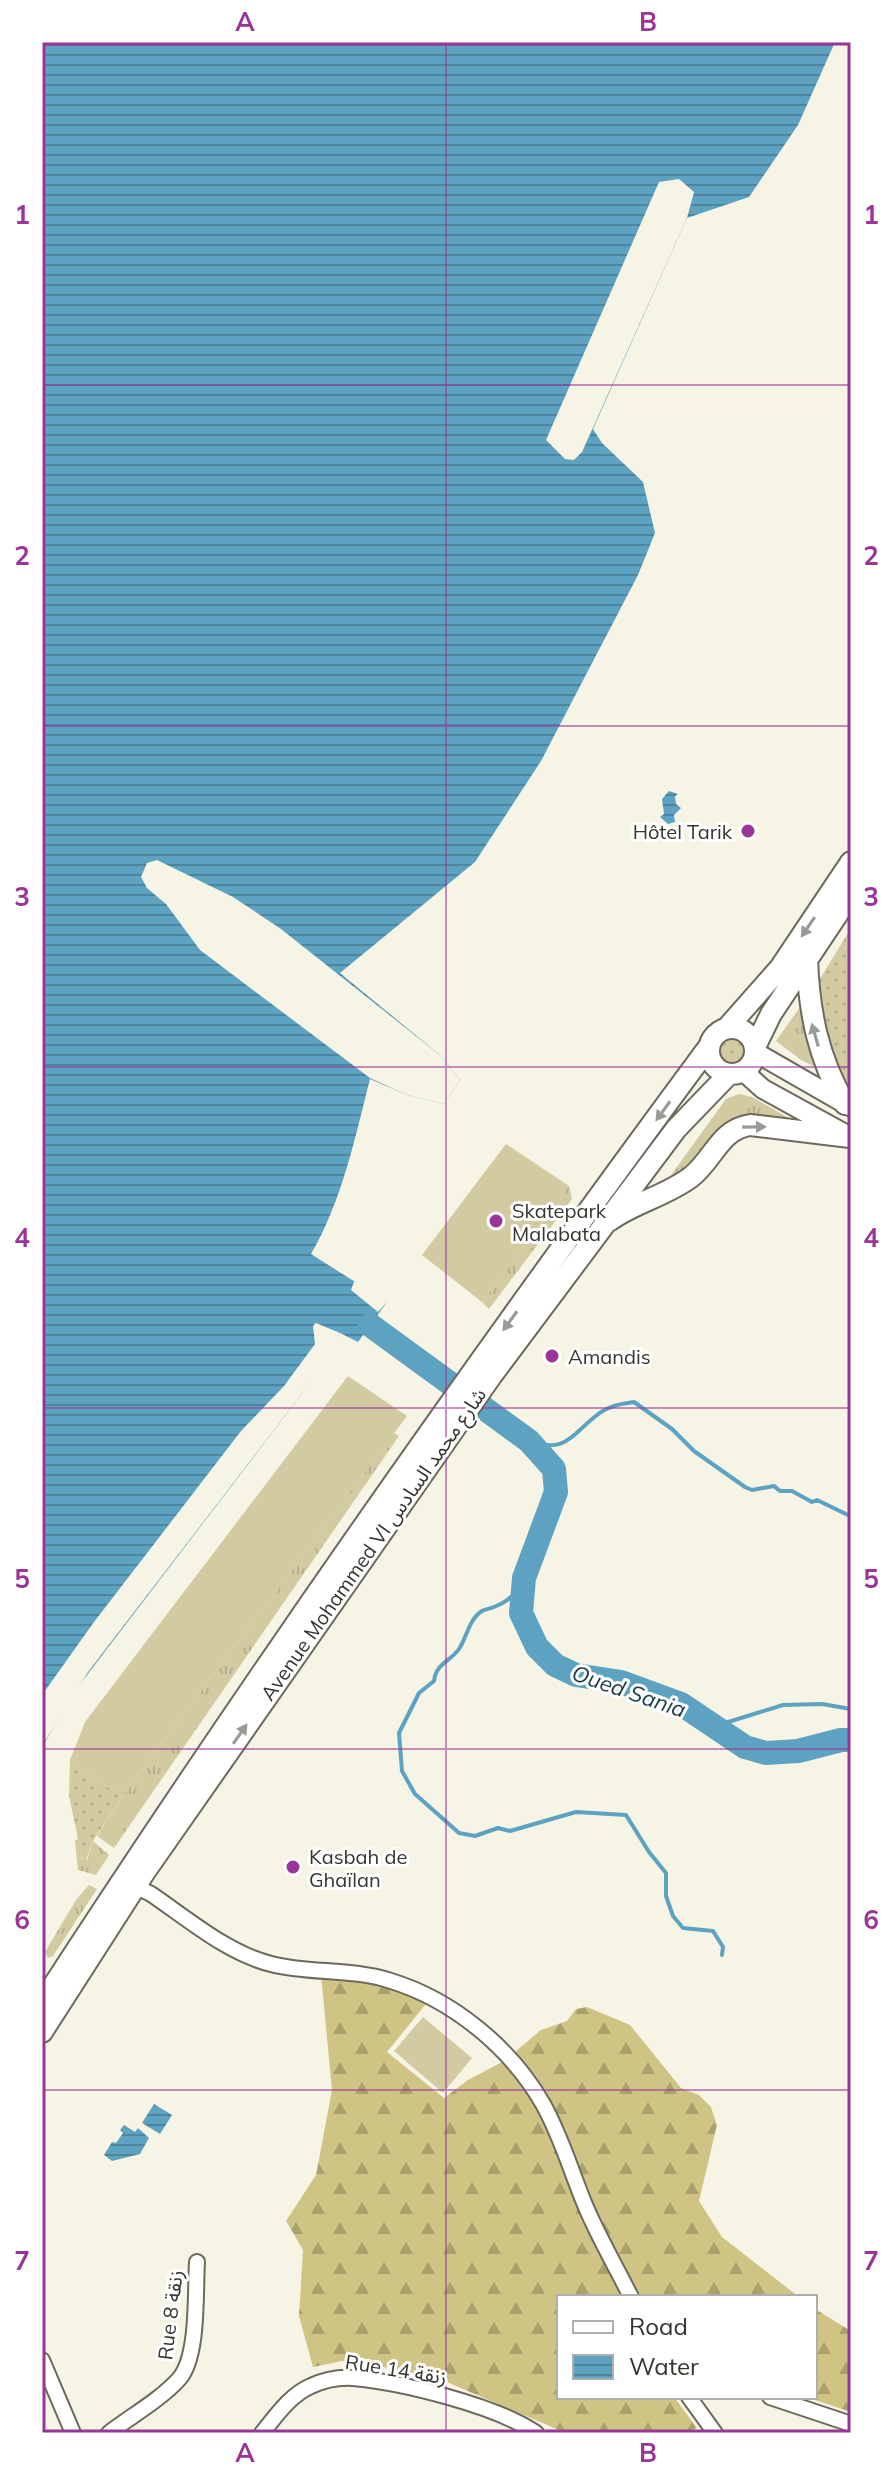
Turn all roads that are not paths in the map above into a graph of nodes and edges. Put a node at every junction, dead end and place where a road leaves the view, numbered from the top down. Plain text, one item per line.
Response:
1 (851, 862) edge
2 (851, 894) edge
3 (807, 959) junction
4 (727, 1028) junction
5 (708, 1048) junction
6 (755, 1049) junction
7 (736, 1073) junction
8 (848, 1106) edge
9 (850, 1137) edge
10 (600, 1229) junction
11 (484, 1371) junction
12 (451, 1419) junction
13 (135, 1886) junction
14 (42, 2003) edge
15 (42, 2032) edge
16 (197, 2262) dead end
17 (630, 2295) edge
18 (42, 2360) edge
19 (690, 2399) edge
20 (776, 2399) edge
21 (851, 2424) edge
22 (73, 2433) edge
23 (109, 2433) edge
24 (262, 2433) edge
25 (536, 2433) edge
26 (715, 2433) edge

1 -> 4 main road
2 - 3 main road
3 - 6 main road
8 -> 3 main road
4 - 5 main road
4 - 6 main road
5 - 7 main road
5 -> 11 main road, Avenue Mohammed VI شارع محمد السادس
6 - 7 main road
6 - 8 street
7 - 9 street
7 - 10 main road, Avenue Mohammed VI شارع محمد السادس
10 -> 9 main road
10 - 11 main road, Avenue Mohammed VI شارع محمد السادس
11 - 12 main road, Avenue Mohammed VI شارع محمد السادس
13 -> 12 main road, Avenue Mohammed VI شارع محمد السادس
12 - 14 main road, Avenue Mohammed VI شارع محمد السادس
13 - 15 main road, Avenue Mohammed VI شارع محمد السادس
13 - 17 street
16 - 23 street, Rue 8 زنقة
18 - 22 street
19 - 26 street
20 - 21 street
24 - 25 street, Rue 14 زنقة

